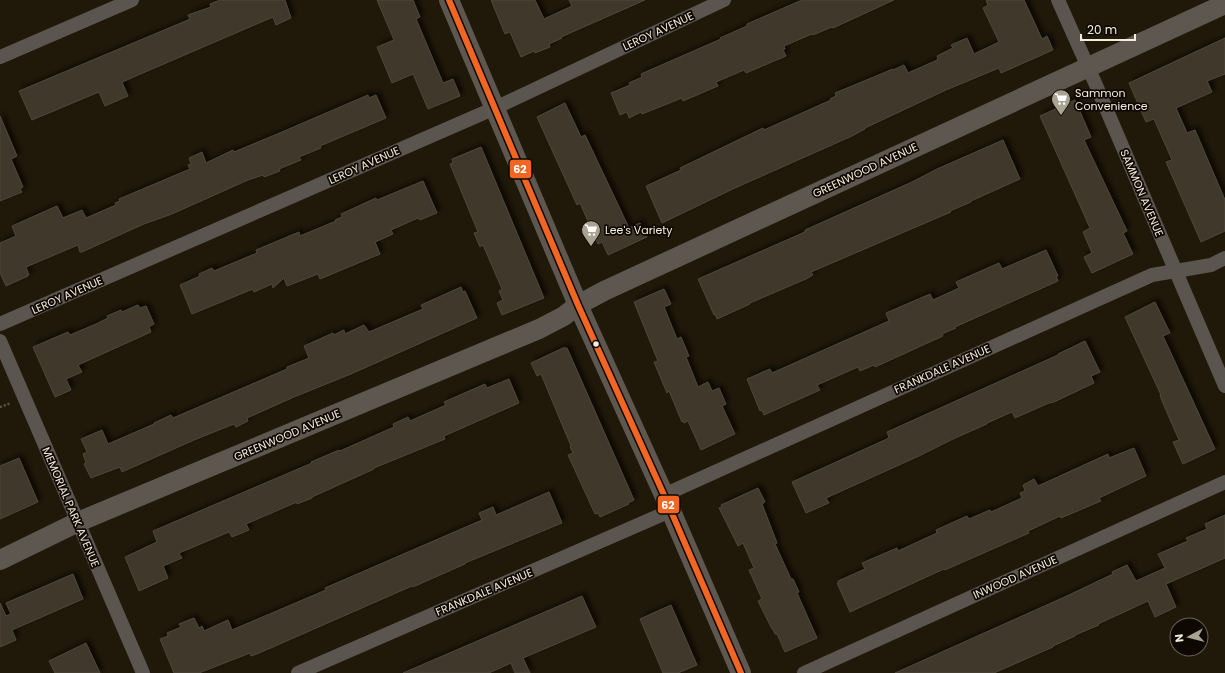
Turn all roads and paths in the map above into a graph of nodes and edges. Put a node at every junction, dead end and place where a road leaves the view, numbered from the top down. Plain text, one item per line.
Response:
1 (132, 0) edge
2 (449, 0) edge
3 (724, 0) edge
4 (1058, 0) edge
5 (1225, 4) edge
6 (0, 57) edge
7 (1088, 67) junction
8 (495, 108) junction
9 (1225, 258) edge
10 (1175, 271) junction
11 (578, 305) junction
12 (0, 324) edge
13 (0, 341) edge
14 (1225, 386) edge
15 (1225, 482) edge
16 (667, 503) junction
17 (78, 522) junction
18 (0, 560) edge
19 (143, 673) edge
20 (298, 673) edge
21 (741, 673) edge
22 (804, 673) edge

1 - 6 street
2 - 8 street
3 - 8 street, LEROY AVENUE
4 - 7 street, SAMMON AVENUE
5 - 7 street, GREENWOOD AVENUE
7 - 10 street, SAMMON AVENUE
7 - 11 street, GREENWOOD AVENUE
8 - 11 street
8 - 12 street, LEROY AVENUE
9 - 10 street, FRANKDALE AVENUE
10 - 14 street, SAMMON AVENUE
10 - 16 street, FRANKDALE AVENUE
11 - 16 street
11 - 17 street, GREENWOOD AVENUE
13 - 17 street, MEMORIAL PARK AVENUE
15 - 22 street, INWOOD AVENUE
16 - 20 street, FRANKDALE AVENUE
16 - 21 street
17 - 18 street, GREENWOOD AVENUE
17 - 19 street, MEMORIAL PARK AVENUE

